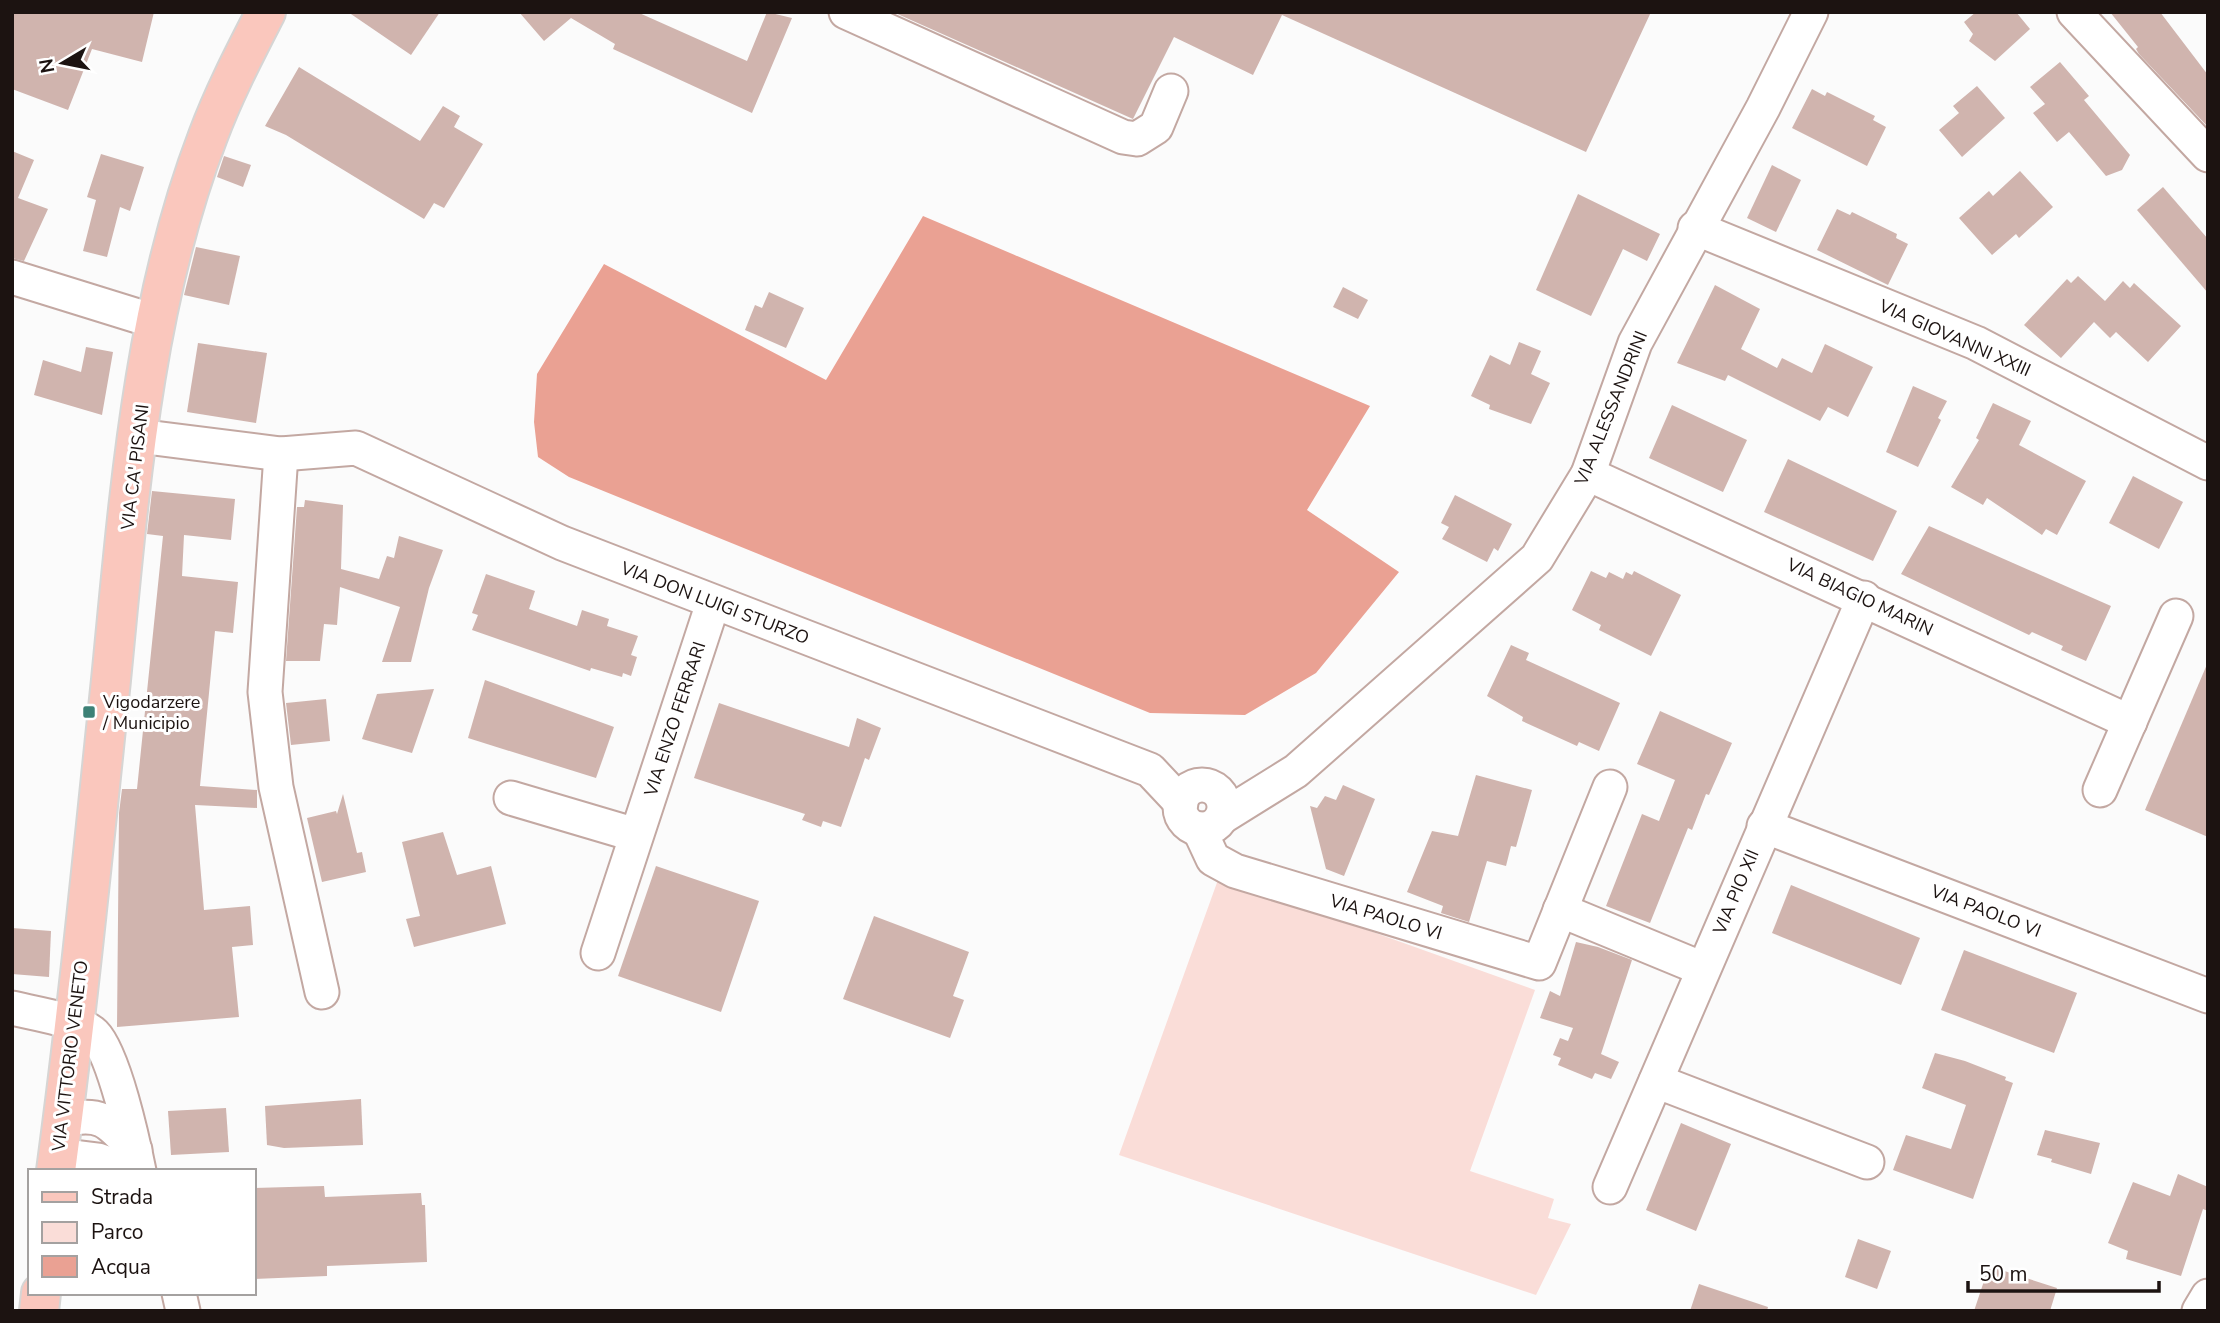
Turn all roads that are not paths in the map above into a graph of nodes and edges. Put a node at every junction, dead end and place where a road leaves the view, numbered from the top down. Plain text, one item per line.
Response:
1 (266, 12) edge
2 (846, 12) edge
3 (1811, 12) edge
4 (2074, 12) edge
5 (1171, 90) dead end
6 (2208, 155) edge
7 (1695, 228) junction
8 (12, 277) edge
9 (157, 322) junction
10 (138, 436) junction
11 (281, 454) junction
12 (2208, 463) edge
13 (1588, 474) junction
14 (1864, 598) junction
15 (713, 603) junction
16 (2176, 616) dead end
17 (2130, 722) junction
18 (1610, 787) dead end
19 (2100, 790) dead end
20 (511, 798) dead end
21 (1204, 805) junction
22 (1764, 825) junction
23 (636, 835) junction
24 (1560, 910) junction
25 (84, 940) joint
26 (598, 953) dead end
27 (1703, 969) junction
28 (321, 992) dead end
29 (2208, 996) edge
30 (12, 1008) edge
31 (74, 1024) junction
32 (1656, 1081) junction
33 (59, 1149) edge
34 (1867, 1162) dead end
35 (134, 1164) edge
36 (1610, 1187) dead end
37 (2208, 1296) edge
38 (2199, 1311) edge

1 - 9 main road, VIA CA' PISANI
2 - 5 street
3 - 7 street, VIA ALESSANDRINI
4 - 6 street
7 - 12 street, VIA GIOVANNI XXIII
7 - 13 street, VIA ALESSANDRINI
8 - 9 street
9 - 10 main road, VIA CA' PISANI
10 - 11 street, VIA DON LUIGI STURZO
10 - 25 main road, VIA CA' PISANI
11 - 15 street, VIA DON LUIGI STURZO
11 - 28 street
13 - 14 street, VIA BIAGIO MARIN
13 - 21 street, VIA ALESSANDRINI
14 - 17 street, VIA BIAGIO MARIN
14 - 22 street, VIA PIO XII
15 - 21 street, VIA DON LUIGI STURZO
15 - 23 street, VIA ENZO FERRARI
16 - 17 street
17 - 19 street
18 - 24 street, VIA PAOLO VI
20 - 23 street
21 - 24 street, VIA PAOLO VI
22 - 27 street, VIA PIO XII
22 - 29 street, VIA PAOLO VI
23 - 26 street, VIA ENZO FERRARI
24 - 27 street
25 - 31 main road, VIA VITTORIO VENETO
27 - 32 street, VIA PIO XII
30 - 31 street
31 - 33 main road, VIA VITTORIO VENETO
31 - 35 street
32 - 34 street
32 - 36 street, VIA PIO XII
33 - 35 street
37 - 38 street

